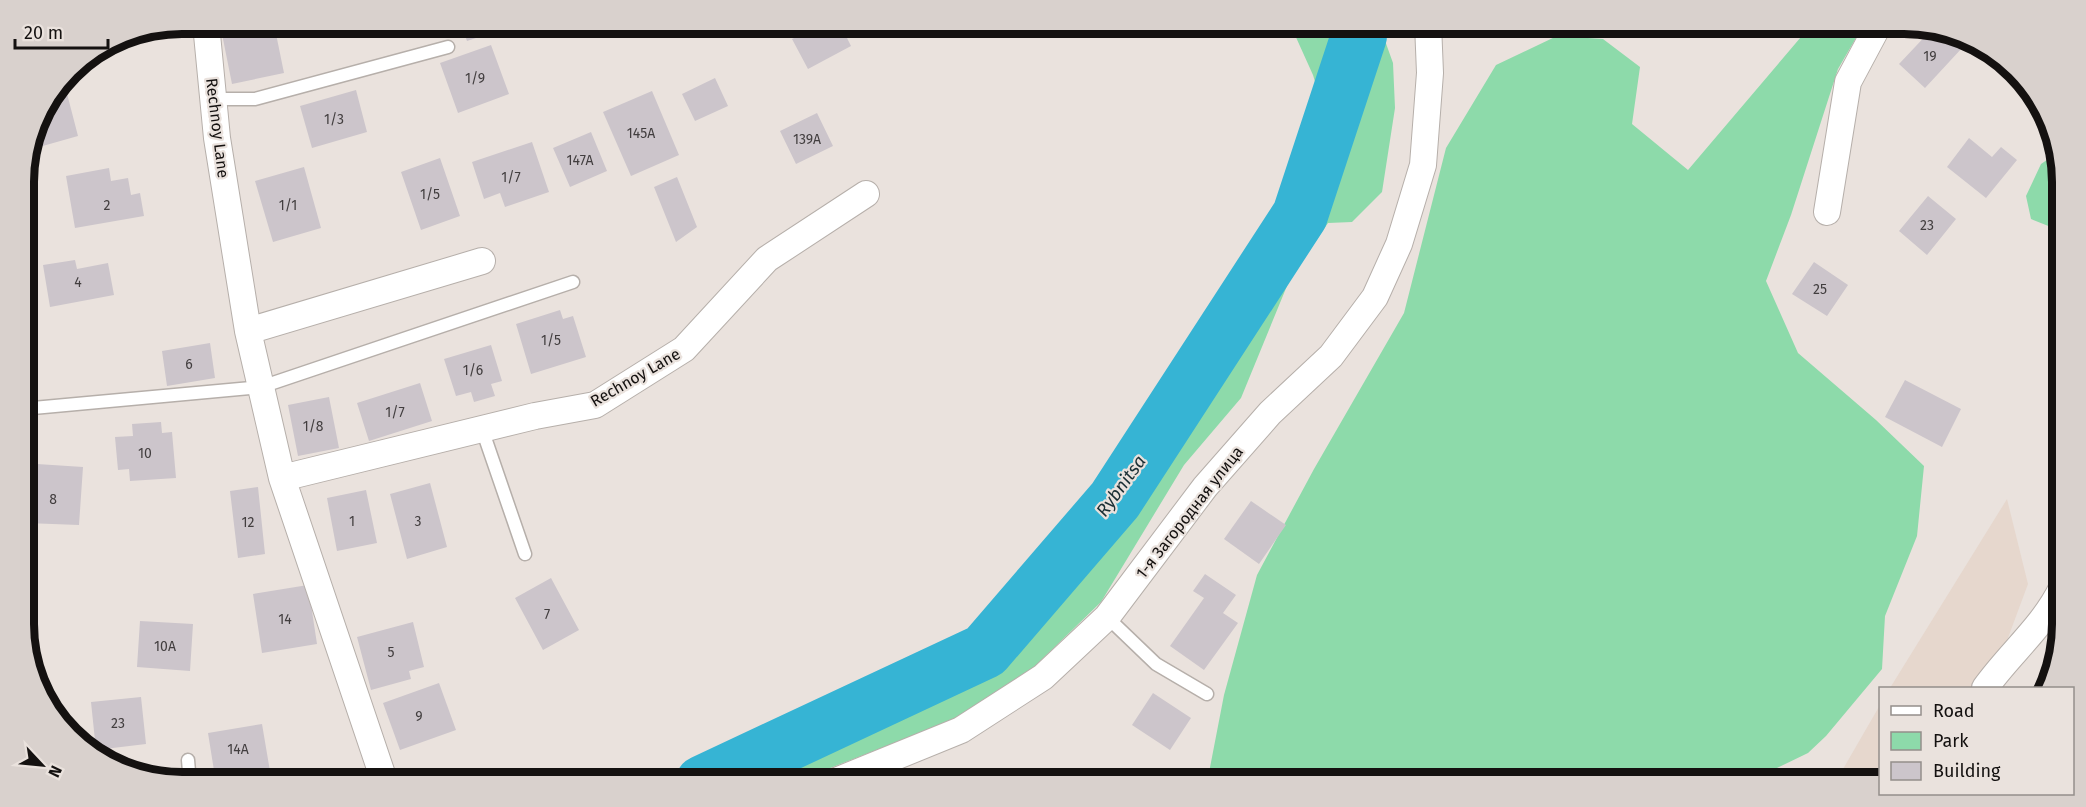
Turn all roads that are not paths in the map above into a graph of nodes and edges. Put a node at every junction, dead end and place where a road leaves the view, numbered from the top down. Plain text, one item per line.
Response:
1 (1428, 34) edge
2 (1874, 34) edge
3 (207, 35) edge
4 (448, 47) dead end
5 (213, 99) junction
6 (866, 194) dead end
7 (1827, 212) dead end
8 (482, 261) dead end
9 (573, 282) dead end
10 (248, 331) junction
11 (261, 387) junction
12 (34, 408) edge
13 (482, 429) junction
14 (282, 478) junction
15 (525, 555) dead end
16 (2052, 607) edge
17 (1107, 617) junction
18 (1986, 687) edge
19 (1207, 694) dead end
20 (188, 760) dead end
21 (189, 772) edge
22 (381, 772) edge
23 (858, 772) edge

1 - 17 street, 1-я Загородная улица
2 - 7 street
3 - 5 street, Rechnoy Lane
4 - 5 lane
5 - 10 street, Rechnoy Lane
6 - 13 street, Rechnoy Lane
8 - 10 street
9 - 11 lane
10 - 11 street, Rechnoy Lane
11 - 12 lane
11 - 14 street, Rechnoy Lane
13 - 14 street, Rechnoy Lane
13 - 15 lane
14 - 22 street, Rechnoy Lane
16 - 18 street
17 - 19 lane
17 - 23 street, 1-я Загородная улица
20 - 21 lane

